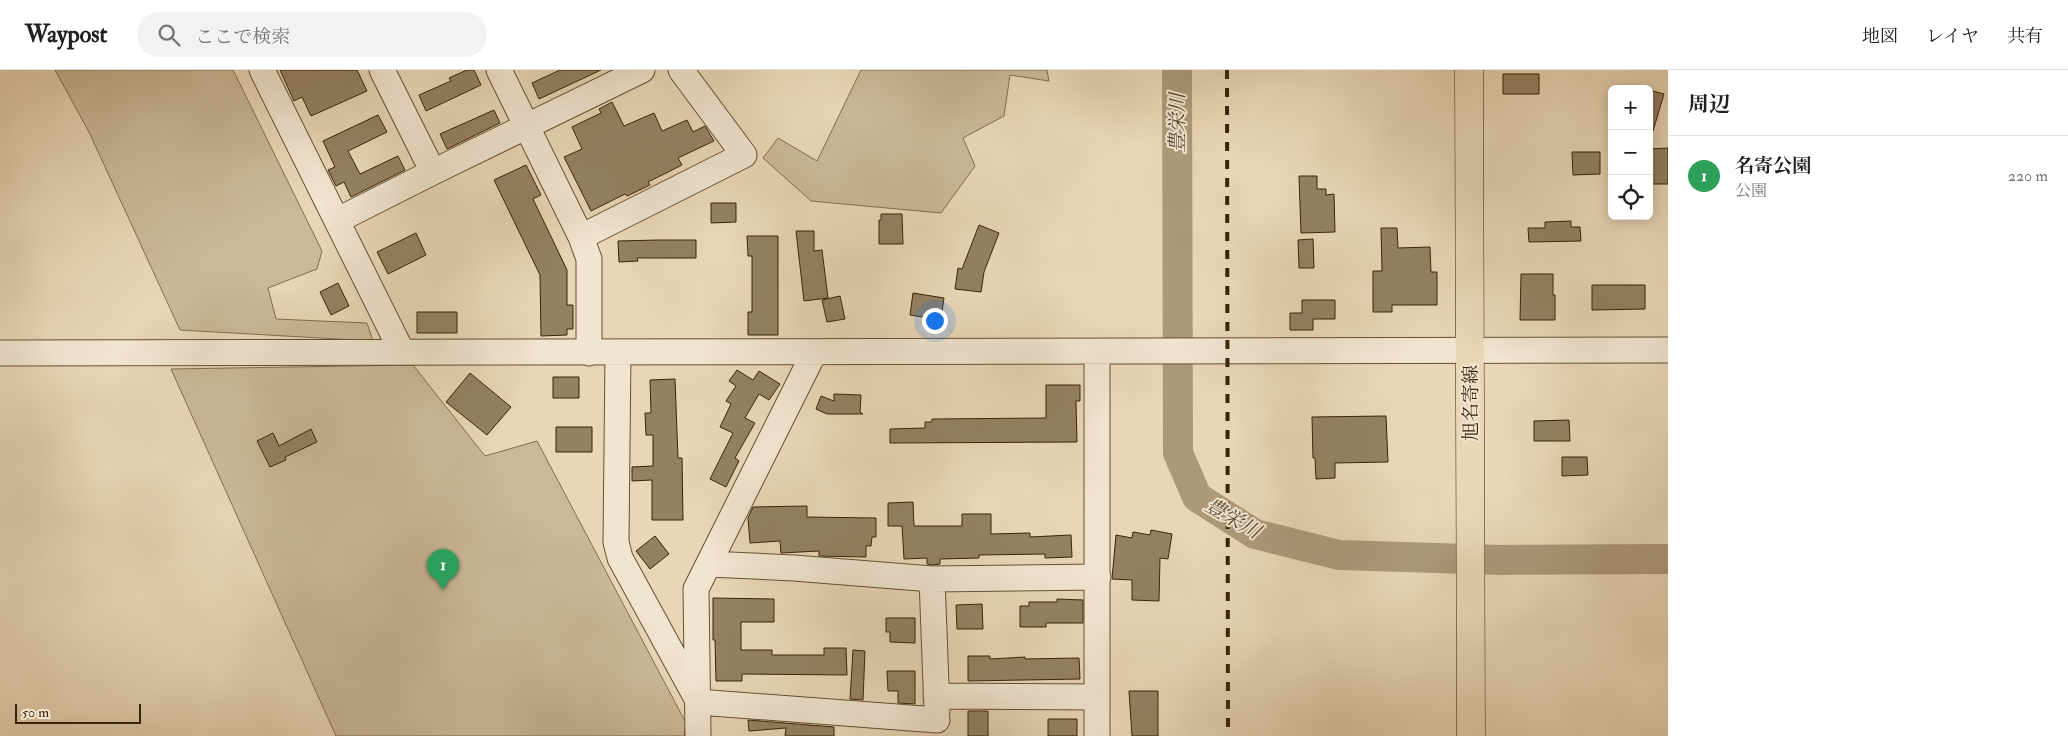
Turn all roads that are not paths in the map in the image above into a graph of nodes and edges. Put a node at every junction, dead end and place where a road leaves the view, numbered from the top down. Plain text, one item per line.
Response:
1 (262, 70) edge
2 (382, 70) edge
3 (499, 70) edge
4 (642, 70) edge
5 (681, 70) edge
6 (1469, 70) edge
7 (527, 127) junction
8 (433, 172) junction
9 (338, 220) junction
10 (581, 237) junction
11 (1668, 350) edge
12 (1469, 351) junction
13 (402, 352) junction
14 (1097, 352) junction
15 (0, 353) edge
16 (589, 353) junction
17 (618, 353) junction
18 (814, 353) junction
19 (709, 564) junction
20 (1098, 577) junction
21 (932, 579) junction
22 (1096, 697) junction
23 (698, 702) junction
24 (937, 717) edge
25 (698, 736) edge
26 (1097, 736) edge
27 (1470, 736) edge

1 - 9 street
2 - 8 street
3 - 7 street
4 - 7 street
5 - 10 street
6 - 12 main road, 旭名寄線
7 - 8 street
7 - 10 street
8 - 9 street
9 - 13 street
10 - 16 street
11 - 12 street
12 - 14 street
12 - 27 main road, 旭名寄線
13 - 15 street
13 - 16 street
14 - 18 street
14 - 20 street
16 - 17 street
17 - 18 street
17 - 23 street
18 - 19 street
19 - 21 street
19 - 23 street
20 - 21 street
20 - 22 street
21 - 24 street
22 - 24 street
22 - 26 street
23 - 24 street
23 - 25 street

